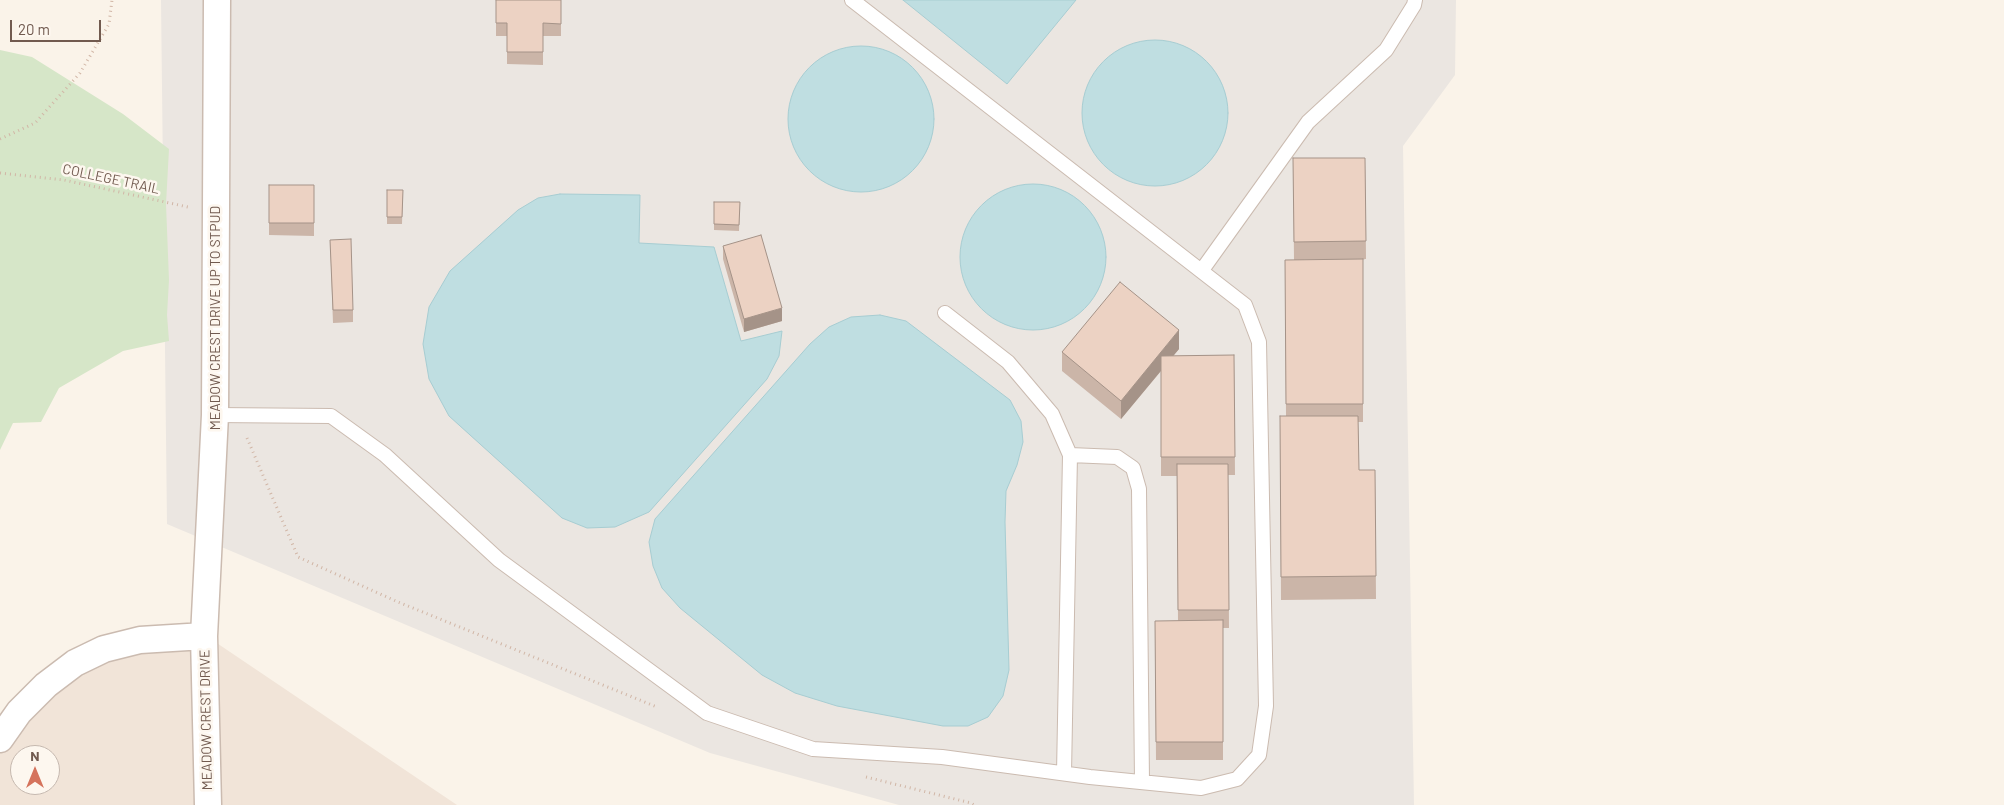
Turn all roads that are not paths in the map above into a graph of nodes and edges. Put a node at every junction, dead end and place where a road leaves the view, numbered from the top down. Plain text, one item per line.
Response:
1 (216, 0) edge
2 (852, 0) edge
3 (1415, 0) edge
4 (1202, 270) junction
5 (944, 313) dead end
6 (226, 416) junction
7 (1070, 455) junction
8 (204, 636) junction
9 (0, 740) edge
10 (1064, 773) junction
11 (1142, 782) junction
12 (208, 805) edge

1 - 6 street, MEADOW CREST DRIVE UP TO STPUD
2 - 4 lane
3 - 4 lane
4 - 11 lane
5 - 7 lane
6 - 8 street, MEADOW CREST DRIVE UP TO STPUD
6 - 10 lane
7 - 10 lane
7 - 11 lane
8 - 9 street
8 - 12 street, MEADOW CREST DRIVE
10 - 11 lane

